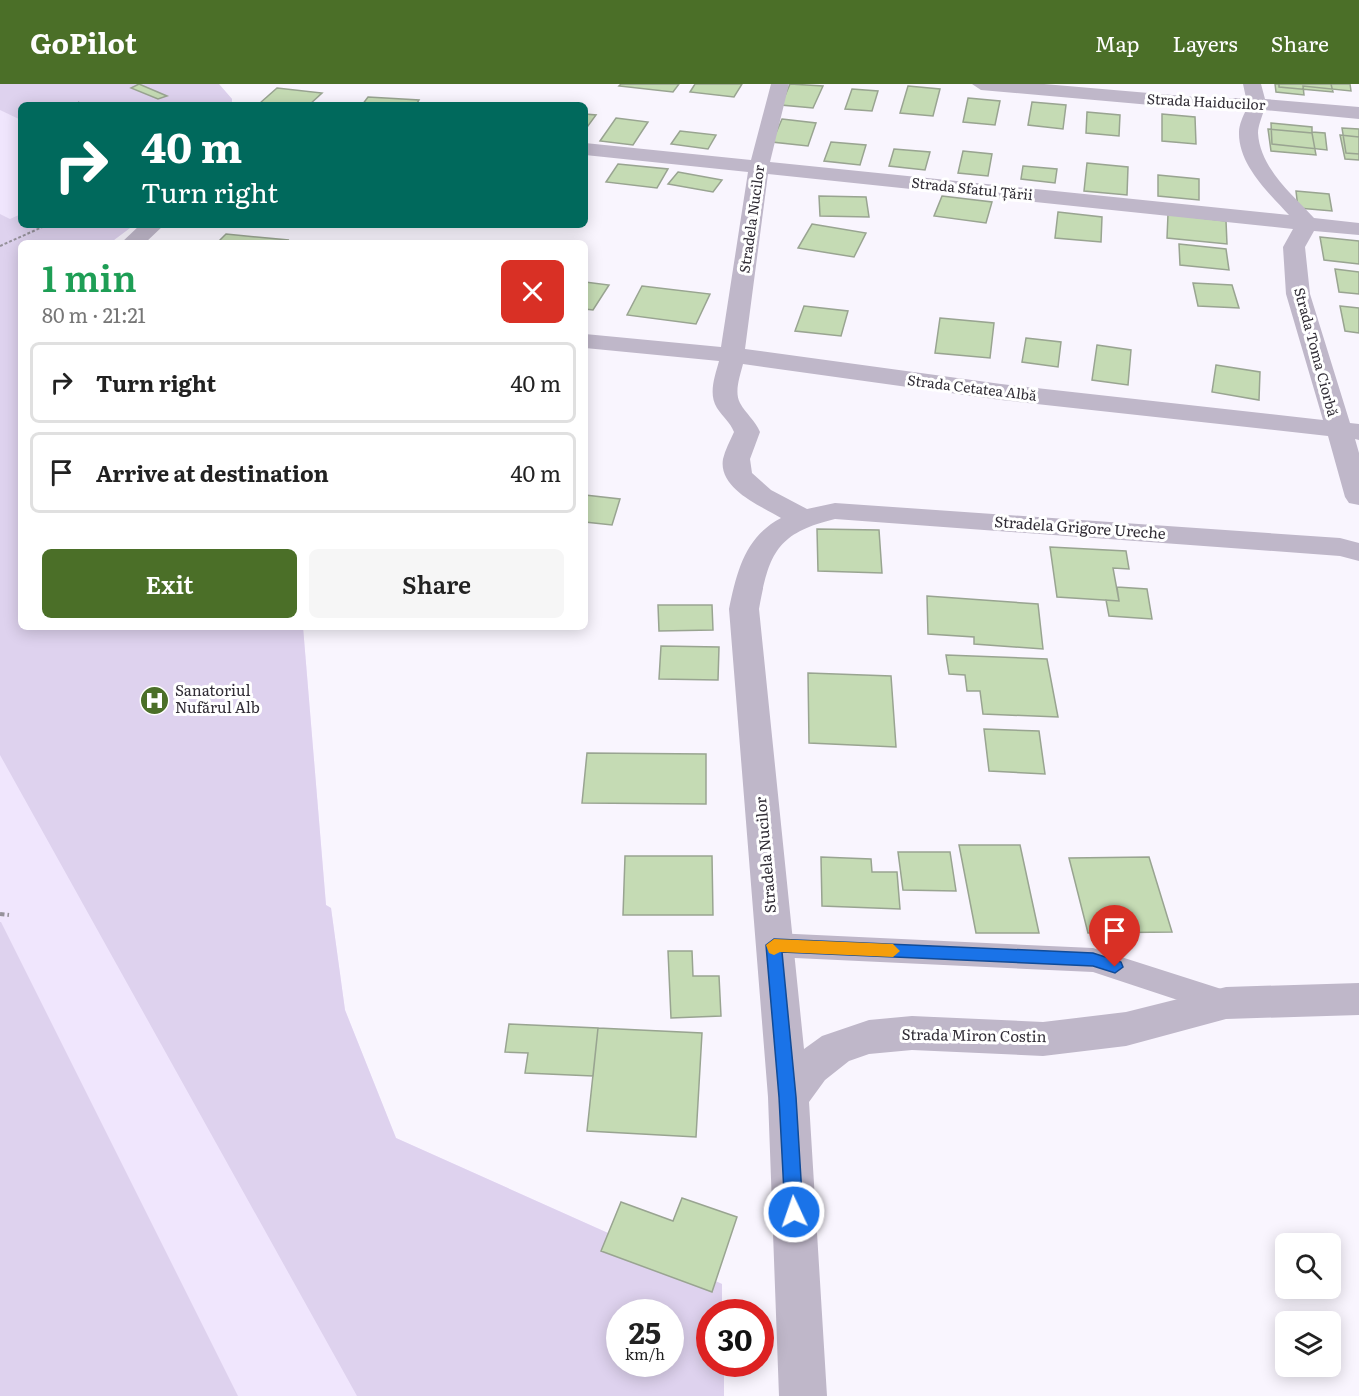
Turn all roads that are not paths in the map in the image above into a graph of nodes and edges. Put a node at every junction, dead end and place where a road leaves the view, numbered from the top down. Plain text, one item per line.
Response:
1 (780, 84) edge
2 (981, 84) edge
3 (1254, 94) edge
4 (1359, 113) edge
5 (588, 149) edge
6 (759, 167) junction
7 (1307, 223) junction
8 (150, 228) edge
9 (1359, 229) edge
10 (136, 240) edge
11 (588, 341) edge
12 (732, 355) junction
13 (1348, 431) edge
14 (1359, 497) edge
15 (801, 518) junction
16 (1359, 552) edge
17 (774, 945) junction
18 (1359, 999) edge
19 (1226, 1003) junction
20 (788, 1097) junction
21 (803, 1396) edge

1 - 6 street, Stradela Nucilor
2 - 3 street, Strada Haiducilor
3 - 4 street, Strada Haiducilor
3 - 7 street
5 - 6 street, Strada Sfatul Țării
6 - 7 street, Strada Sfatul Țării
6 - 12 street, Stradela Nucilor
7 - 9 street, Strada Sfatul Țării
7 - 13 street, Strada Toma Ciorbă
8 - 10 street
11 - 12 street, Strada Cetatea Albă
12 - 13 street, Strada Cetatea Albă
12 - 15 street, Stradela Nucilor
13 - 14 street, Strada Toma Ciorbă
15 - 16 street, Stradela Grigore Ureche
15 - 17 street, Stradela Nucilor
17 - 19 lane
17 - 20 street, Stradela Nucilor
18 - 19 street, Strada Miron Costin
19 - 20 street, Strada Miron Costin
20 - 21 street, Stradela Nucilor

